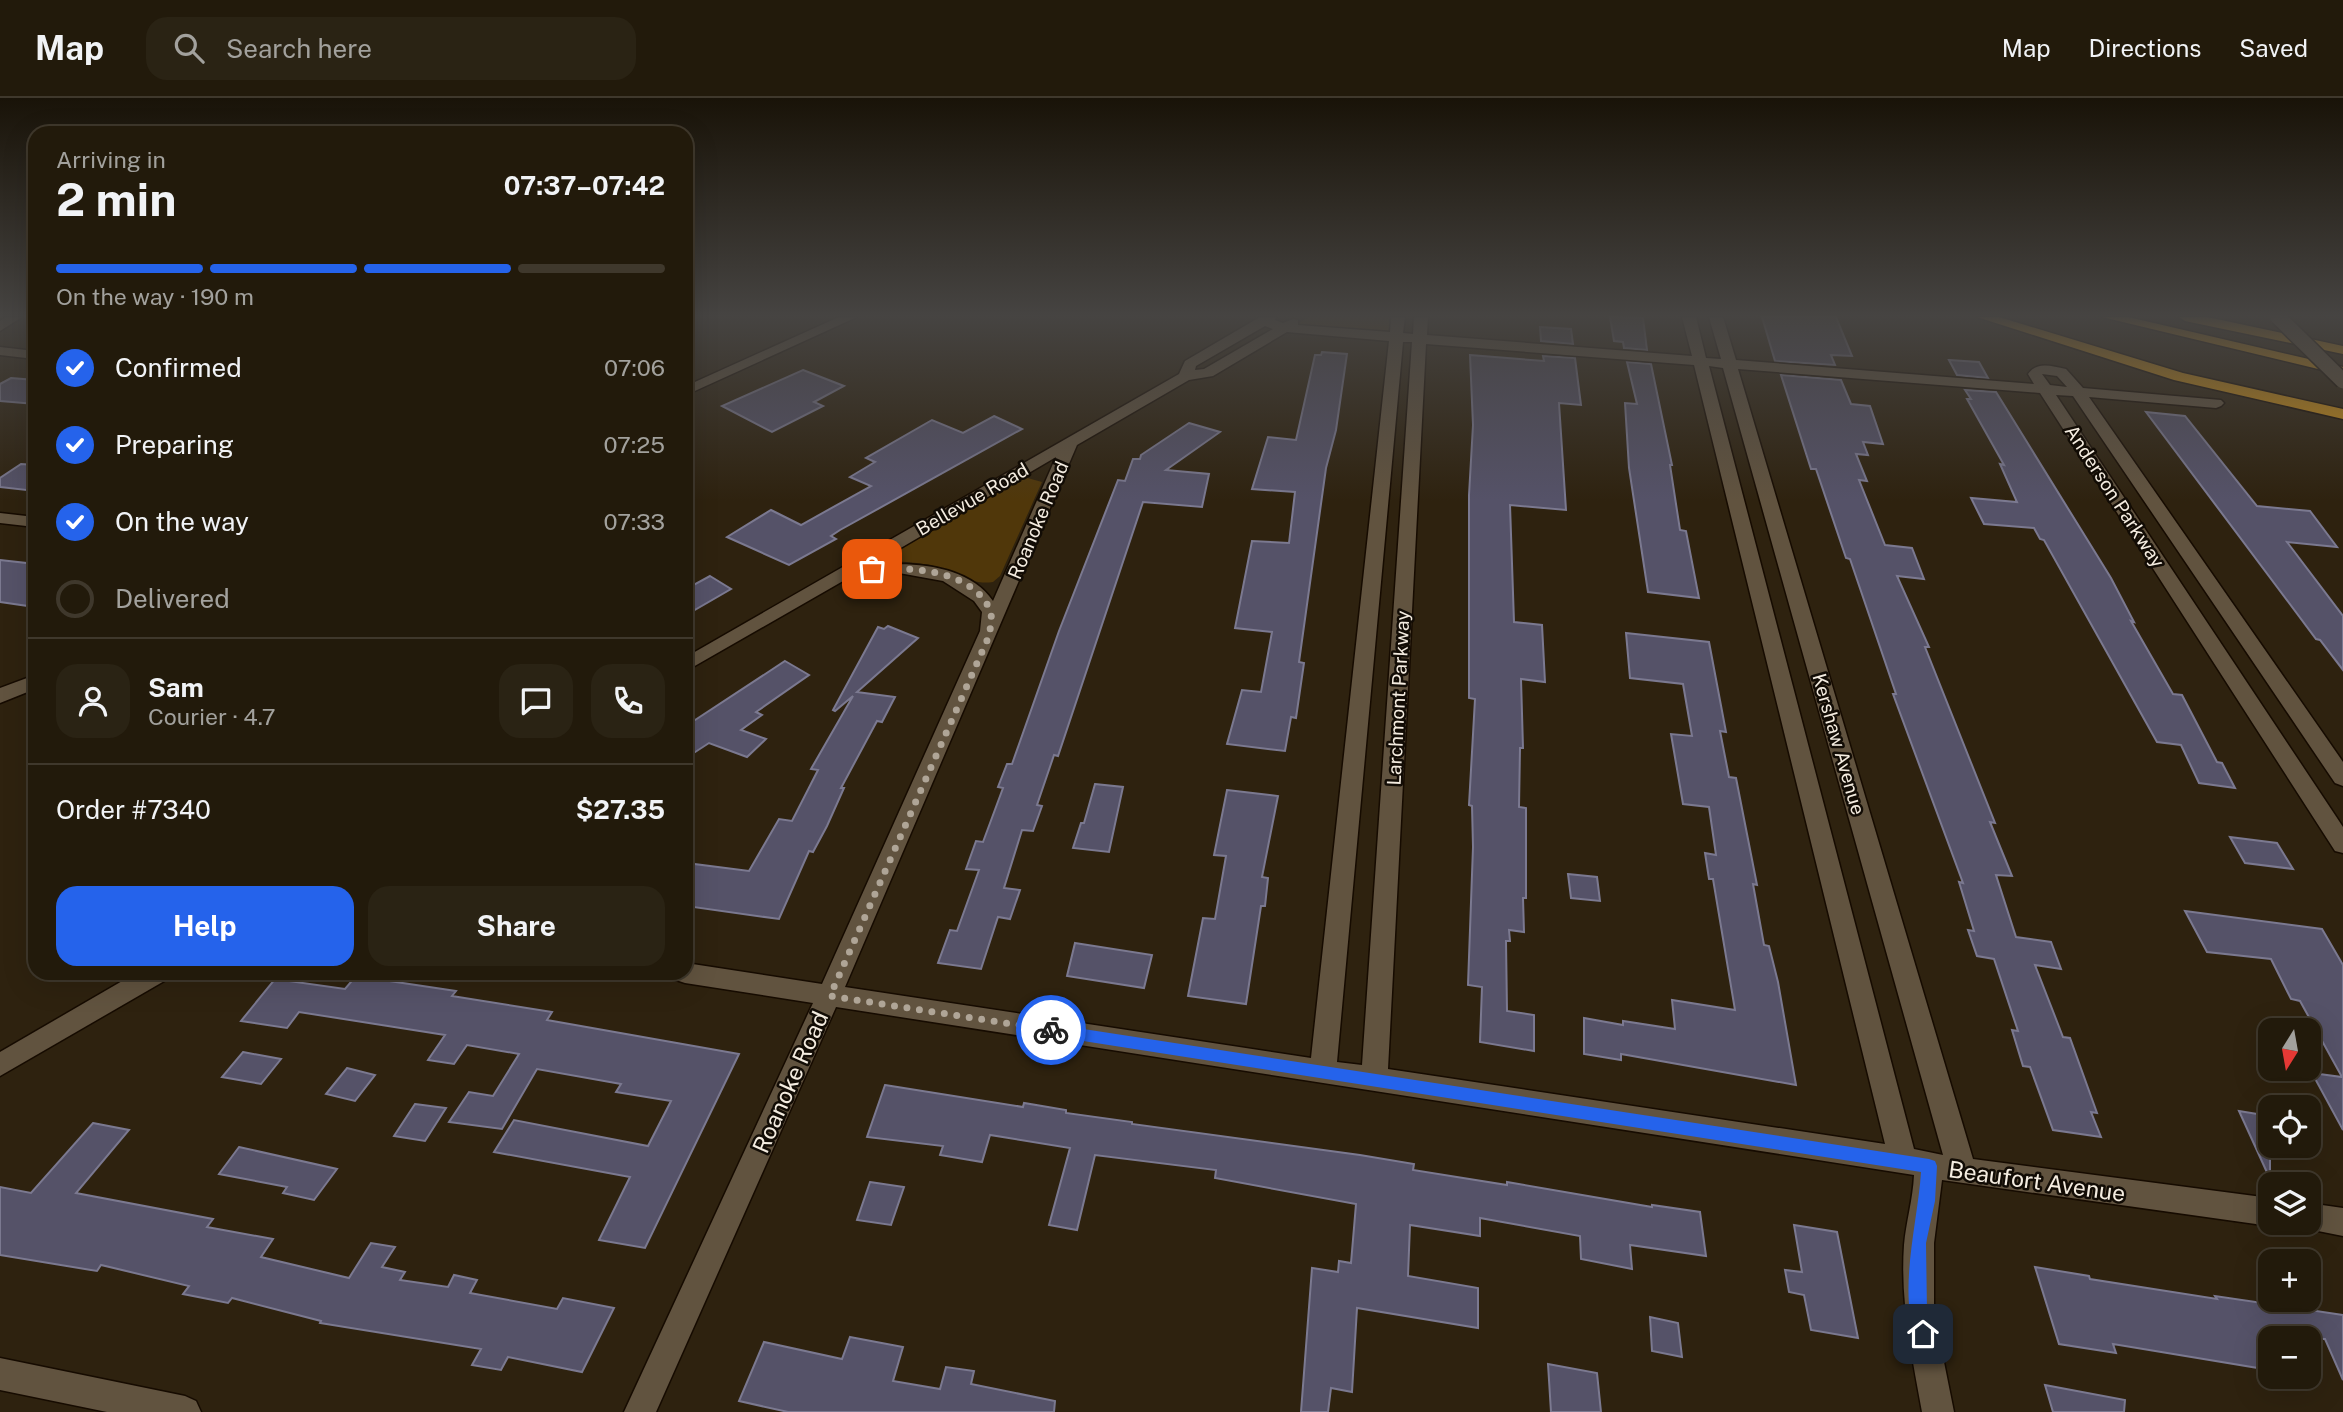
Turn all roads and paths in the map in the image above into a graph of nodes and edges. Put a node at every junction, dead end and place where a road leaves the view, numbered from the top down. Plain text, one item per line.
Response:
1 (714, 378) edge
2 (1181, 378) edge
3 (1393, 378) edge
4 (1417, 378) edge
5 (1707, 378) edge
6 (1734, 378) edge
7 (1909, 378) edge
8 (2038, 378) edge
9 (2066, 378) edge
10 (2185, 378) edge
11 (693, 388) edge
12 (2045, 390) junction
13 (2078, 392) junction
14 (2216, 403) dead end
15 (2343, 414) edge
16 (1072, 441) junction
17 (0, 518) edge
18 (28, 521) edge
19 (841, 575) junction
20 (989, 636) junction
21 (693, 661) edge
22 (28, 684) edge
23 (0, 696) edge
24 (2343, 778) edge
25 (2343, 845) edge
26 (693, 974) edge
27 (145, 980) edge
28 (830, 996) junction
29 (0, 1065) edge
30 (1323, 1072) junction
31 (1374, 1080) junction
32 (1916, 1163) junction
33 (1962, 1171) junction
34 (2258, 1210) edge
35 (2321, 1219) edge
36 (2343, 1222) edge
37 (0, 1374) edge
38 (185, 1412) edge
39 (640, 1412) edge
40 (1938, 1412) edge

1 - 11 street
2 - 16 street, Bellevue Road
3 - 30 street, Larchmont Parkway
4 - 31 street, Larchmont Parkway
5 - 32 street, Kershaw Avenue
6 - 33 street, Kershaw Avenue
7 - 12 street
8 - 12 street, Anderson Parkway
9 - 13 street, Anderson Parkway
10 - 15 highway
12 - 25 street, Anderson Parkway
13 - 14 street
13 - 24 street, Anderson Parkway
16 - 19 street, Bellevue Road
16 - 20 street, Roanoke Road
17 - 18 street
19 - 20 street
19 - 21 street, Bellevue Road
20 - 28 street, Roanoke Road
22 - 23 street
26 - 28 street, Beaufort Avenue
27 - 29 street
28 - 30 street, Beaufort Avenue
28 - 39 street, Roanoke Road
30 - 31 street, Beaufort Avenue
31 - 32 street, Beaufort Avenue
32 - 33 street, Beaufort Avenue
32 - 40 street, Kershaw Avenue
33 - 34 street, Beaufort Avenue
35 - 36 street
37 - 38 street

